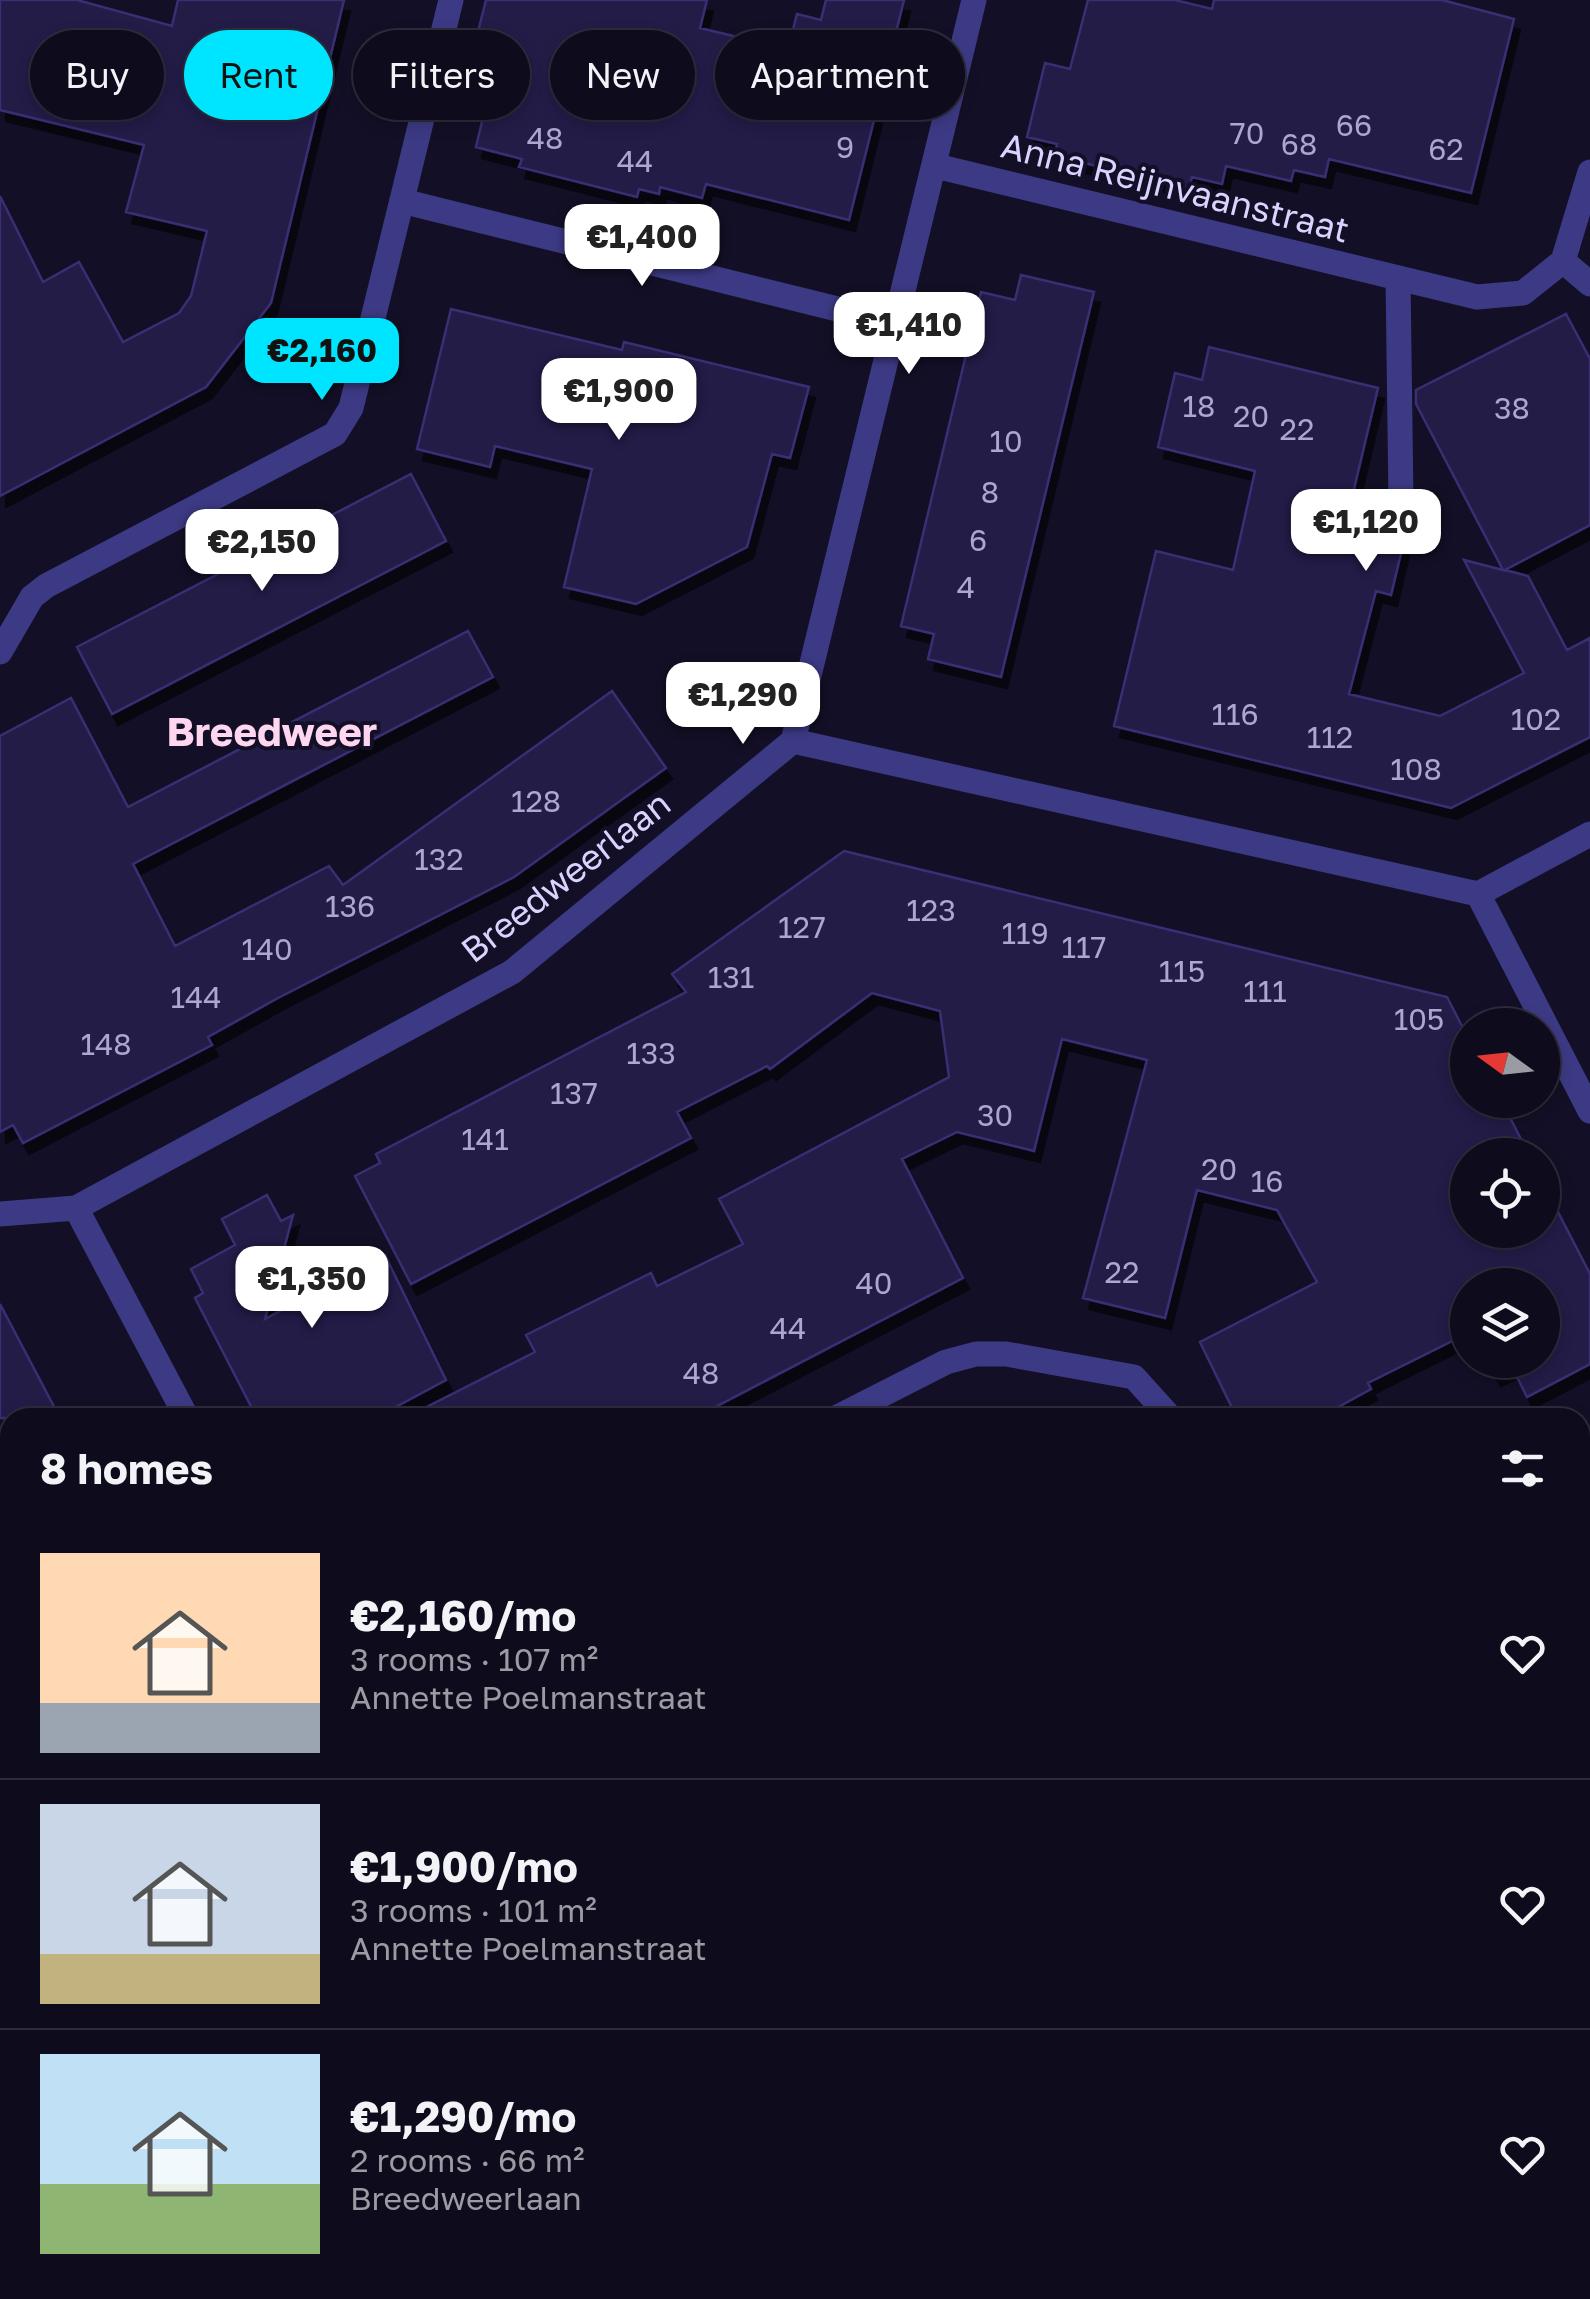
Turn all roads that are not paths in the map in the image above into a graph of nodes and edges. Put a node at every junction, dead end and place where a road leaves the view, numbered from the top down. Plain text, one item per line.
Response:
1 (451, 0) edge
2 (974, 0) edge
3 (936, 166) junction
4 (1590, 172) edge
5 (402, 201) junction
6 (1562, 261) junction
7 (1398, 278) junction
8 (1590, 284) edge
9 (894, 323) junction
10 (1401, 502) dead end
11 (0, 652) edge
12 (793, 741) junction
13 (1590, 834) edge
14 (1478, 894) junction
15 (1590, 1111) edge
16 (76, 1208) junction
17 (0, 1214) edge
18 (183, 1408) edge
19 (856, 1408) edge
20 (1162, 1408) edge

1 - 5 street
2 - 3 street
3 - 7 street, Anna Reijnvaanstraat
3 - 9 street
4 - 6 street
5 - 9 street
5 - 11 street
6 - 7 street, Anna Reijnvaanstraat
6 - 8 street
7 - 10 street
9 - 12 street
12 - 14 street
12 - 16 street, Breedweerlaan
13 - 14 street
14 - 15 street
16 - 17 street, Breedweerlaan
16 - 18 street
19 - 20 street

